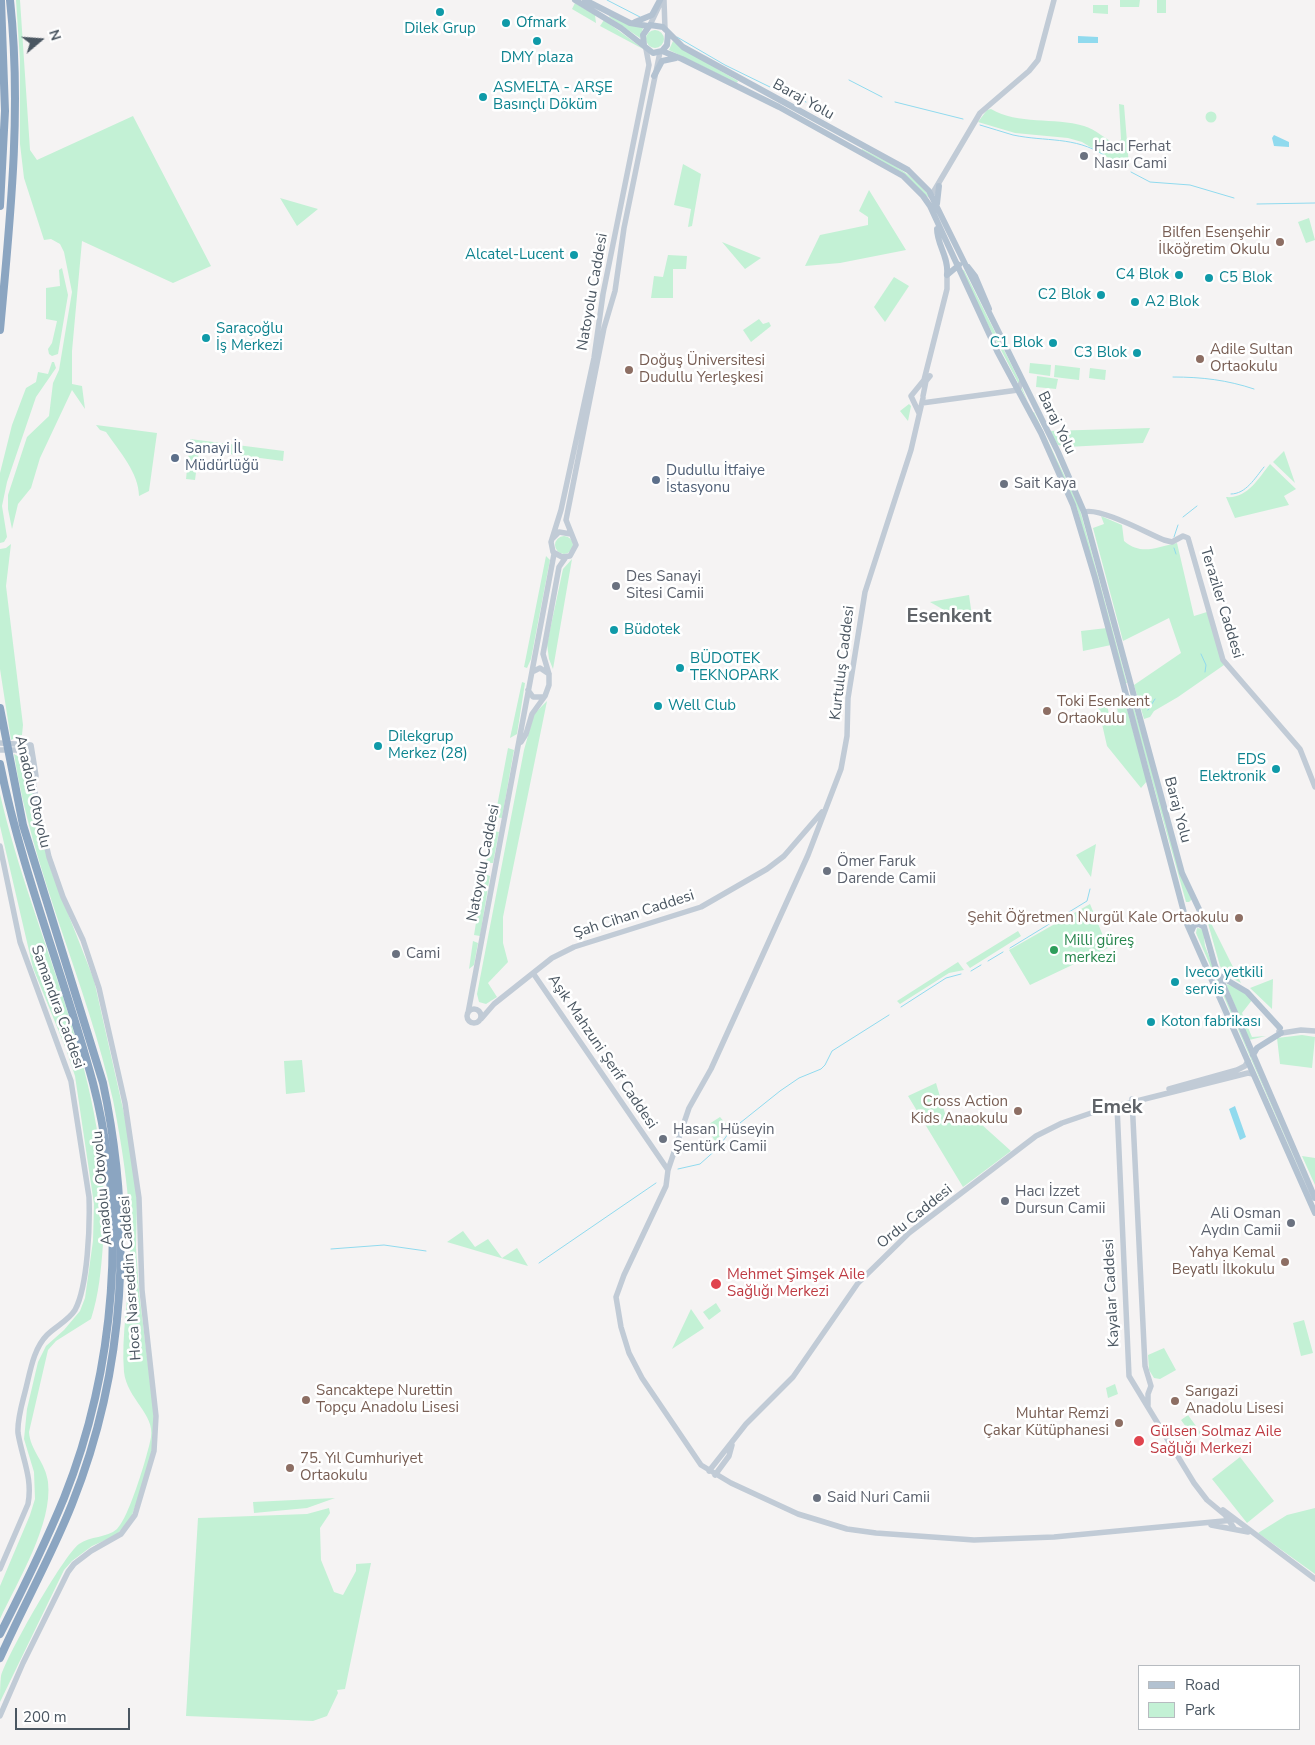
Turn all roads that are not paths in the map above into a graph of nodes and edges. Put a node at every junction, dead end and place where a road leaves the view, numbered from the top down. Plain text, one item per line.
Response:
1 (1, 0) edge
2 (10, 0) edge
3 (575, 0) edge
4 (585, 0) edge
5 (662, 0) edge
6 (1054, 0) edge
7 (630, 23) junction
8 (649, 26) junction
9 (666, 30) junction
10 (645, 47) junction
11 (661, 51) junction
12 (682, 59) junction
13 (654, 76) junction
14 (780, 104) junction
15 (858, 148) junction
16 (939, 186) junction
17 (931, 196) junction
18 (0, 206) edge
19 (930, 206) junction
20 (938, 210) junction
21 (937, 225) junction
22 (945, 253) junction
23 (956, 255) junction
24 (957, 265) junction
25 (965, 265) junction
26 (947, 275) junction
27 (0, 330) edge
28 (930, 376) dead end
29 (1022, 381) junction
30 (1018, 390) junction
31 (914, 392) junction
32 (922, 399) junction
33 (913, 401) junction
34 (920, 413) junction
35 (1084, 512) junction
36 (571, 534) junction
37 (553, 538) junction
38 (554, 554) junction
39 (566, 557) junction
40 (531, 672) junction
41 (549, 674) junction
42 (1131, 688) junction
43 (1124, 689) junction
44 (528, 690) junction
45 (544, 697) junction
46 (0, 708) edge
47 (3, 741) edge
48 (520, 744) junction
49 (30, 748) junction
50 (0, 750) edge
51 (17, 750) junction
52 (30, 761) junction
53 (0, 764) edge
54 (1315, 787) edge
55 (38, 801) junction
56 (824, 809) junction
57 (804, 835) junction
58 (813, 843) junction
59 (0, 846) edge
60 (1194, 900) junction
61 (1181, 903) junction
62 (1204, 927) junction
63 (1191, 932) junction
64 (533, 972) junction
65 (1218, 974) junction
66 (473, 987) junction
67 (494, 1004) junction
68 (477, 1009) junction
69 (468, 1013) junction
70 (481, 1019) junction
71 (1282, 1031) junction
72 (1315, 1031) edge
73 (1253, 1055) junction
74 (1248, 1061) junction
75 (1253, 1074) junction
76 (1133, 1101) junction
77 (1117, 1106) junction
78 (668, 1170) junction
79 (1315, 1198) edge
80 (1315, 1213) edge
81 (1149, 1408) junction
82 (732, 1444) junction
83 (709, 1471) junction
84 (715, 1475) junction
85 (1234, 1523) junction
86 (1205, 1524) junction
87 (0, 1569) edge
88 (1315, 1579) edge
89 (0, 1634) edge
90 (0, 1658) edge
91 (0, 1716) edge

1 - 18 highway
2 - 27 highway
3 - 10 main road
4 - 7 main road
5 - 7 main road
5 - 8 main road
5 - 9 main road
6 - 16 main road
7 - 8 main road
8 - 9 main road
8 - 10 main road
9 - 11 main road
9 - 14 main road, Baraj Yolu
10 - 11 main road
10 - 37 main road, Natoyolu Caddesi
11 - 12 main road, Baraj Yolu
11 - 13 main road, Natoyolu Caddesi
12 - 13 main road
12 - 14 main road, Baraj Yolu
13 - 36 main road, Natoyolu Caddesi
14 - 15 main road, Baraj Yolu
15 - 17 main road, Baraj Yolu
15 - 19 main road, Baraj Yolu
16 - 17 main road
16 - 20 main road
17 - 19 main road
17 - 20 main road, Baraj Yolu
19 - 21 main road, Baraj Yolu
20 - 23 main road, Baraj Yolu
21 - 22 main road
21 - 23 main road, Baraj Yolu
22 - 23 main road
22 - 26 main road
23 - 24 main road, Baraj Yolu
23 - 25 main road, Baraj Yolu
24 - 25 main road
24 - 26 main road
24 - 30 main road, Baraj Yolu
25 - 29 main road, Baraj Yolu
26 - 31 main road
28 - 32 main road, Kurtuluş Caddesi
29 - 30 main road
29 - 35 main road, Baraj Yolu
30 - 32 main road
30 - 43 main road, Baraj Yolu
31 - 32 main road
31 - 33 main road
32 - 33 main road
32 - 34 main road, Kurtuluş Caddesi
33 - 34 main road
34 - 56 main road, Kurtuluş Caddesi
35 - 42 main road, Baraj Yolu
35 - 54 main road, Teraziler Caddesi
36 - 37 main road
36 - 39 main road
37 - 38 main road
38 - 39 main road
38 - 40 main road, Natoyolu Caddesi
39 - 41 main road, Natoyolu Caddesi
40 - 41 main road
40 - 44 main road, Natoyolu Caddesi
41 - 45 main road, Natoyolu Caddesi
42 - 43 main road
42 - 60 main road, Baraj Yolu
43 - 61 main road, Baraj Yolu
44 - 45 main road
44 - 48 main road, Natoyolu Caddesi
45 - 48 main road, Natoyolu Caddesi
46 - 47 highway, Anadolu Otoyolu
47 - 49 main road
47 - 90 highway, Anadolu Otoyolu
48 - 66 main road, Natoyolu Caddesi
49 - 51 main road
49 - 52 main road
49 - 55 main road
50 - 51 main road
51 - 52 main road
52 - 55 main road
53 - 89 highway, Anadolu Otoyolu
55 - 91 main road, Hoca Nasreddin Caddesi
56 - 57 main road, Şah Cihan Caddesi
56 - 58 main road, Kurtuluş Caddesi
57 - 58 main road
57 - 64 main road, Şah Cihan Caddesi
58 - 78 main road, Kurtuluş Caddesi
59 - 87 main road, Samandıra Caddesi
60 - 61 main road
60 - 62 main road, Baraj Yolu
61 - 63 main road, Baraj Yolu
62 - 63 main road
62 - 65 main road, Baraj Yolu
63 - 74 main road, Baraj Yolu
64 - 67 main road, Şah Cihan Caddesi
64 - 78 main road, Aşık Mahzuni Şerif Caddesi
65 - 71 main road
65 - 73 main road, Baraj Yolu
66 - 68 main road
66 - 69 main road, Natoyolu Caddesi
67 - 68 main road
67 - 70 main road
68 - 69 main road
68 - 70 main road
69 - 70 main road
71 - 72 main road
71 - 73 main road
73 - 79 main road, Baraj Yolu
74 - 75 main road, Baraj Yolu
74 - 76 main road, Ordu Caddesi
75 - 76 main road, Ordu Caddesi
75 - 80 main road, Baraj Yolu
76 - 77 main road, Ordu Caddesi
76 - 81 main road
77 - 81 main road, Kayalar Caddesi
77 - 82 main road, Ordu Caddesi
78 - 83 main road, Kurtuluş Caddesi
81 - 85 main road
82 - 83 main road
82 - 84 main road
83 - 84 main road, Kurtuluş Caddesi
84 - 86 main road, Kurtuluş Caddesi
85 - 86 main road
85 - 86 main road
85 - 88 main road

